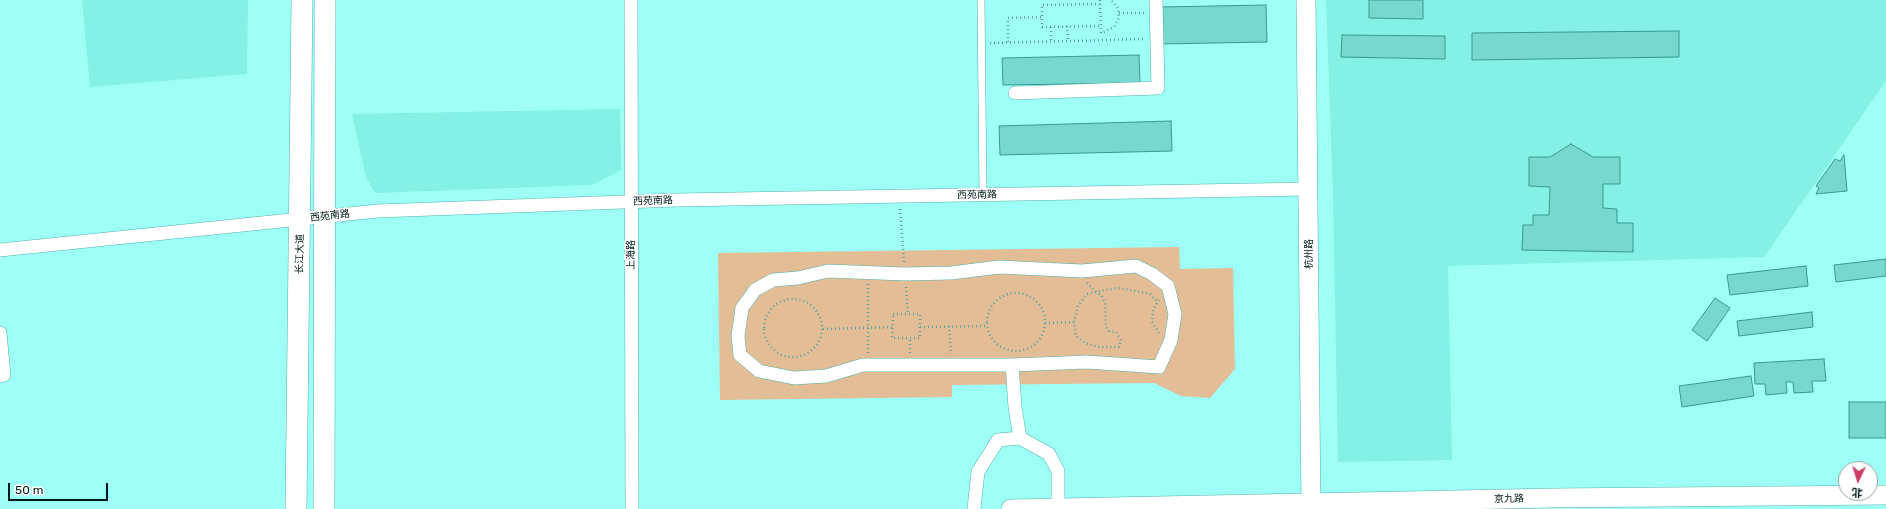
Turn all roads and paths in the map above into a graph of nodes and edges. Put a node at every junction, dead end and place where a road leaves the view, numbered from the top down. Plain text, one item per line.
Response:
1 (302, 0) edge
2 (326, 0) edge
3 (631, 0) edge
4 (981, 0) edge
5 (1066, 0) edge
6 (1100, 0) edge
7 (1111, 0) edge
8 (1306, 0) edge
9 (1100, 4) junction
10 (1066, 5) junction
11 (1156, 6) edge
12 (1119, 13) junction
13 (1042, 17) junction
14 (1067, 26) junction
15 (1100, 26) junction
16 (1051, 27) junction
17 (1157, 39) junction
18 (1051, 41) junction
19 (1068, 41) junction
20 (1008, 42) junction
21 (982, 43) junction
22 (1015, 93) dead end
23 (1309, 189) junction
24 (983, 195) junction
25 (899, 196) junction
26 (631, 202) junction
27 (325, 216) junction
28 (300, 219) junction
29 (0, 250) edge
30 (1082, 271) junction
31 (868, 272) junction
32 (905, 274) junction
33 (1096, 292) junction
34 (1170, 295) junction
35 (1158, 301) junction
36 (908, 314) junction
37 (1074, 322) junction
38 (1045, 323) junction
39 (949, 326) junction
40 (986, 326) junction
41 (868, 327) junction
42 (893, 327) junction
43 (920, 327) junction
44 (822, 329) junction
45 (0, 333) edge
46 (1171, 340) junction
47 (951, 364) junction
48 (1012, 365) junction
49 (868, 366) junction
50 (0, 376) edge
51 (1020, 438) junction
52 (1886, 495) edge
53 (1311, 506) edge
54 (1058, 508) junction
55 (296, 509) edge
56 (324, 509) edge
57 (632, 509) edge
58 (974, 509) edge
59 (1011, 509) edge

1 - 28 main road, 长江大道
2 - 27 main road
3 - 26 street, 上海路
4 - 21 lane
5 - 10 path
6 - 9 path
7 - 12 path
8 - 23 main road, 杭州路
9 - 10 path
9 - 15 path
10 - 13 path
11 - 12 path
11 - 17 street
12 - 15 path
13 - 16 path
13 - 20 path
14 - 15 path
14 - 16 path
14 - 19 path
16 - 18 path
17 - 19 path
17 - 22 street
18 - 19 path
18 - 20 path
20 - 21 path
21 - 24 lane
23 - 24 street, 西苑南路
23 - 53 main road, 杭州路
24 - 25 street, 西苑南路
25 - 26 street, 西苑南路
25 - 32 path
26 - 27 street, 西苑南路
26 - 57 street, 上海路
27 - 28 street, 西苑南路
27 - 56 main road
28 - 29 street, 西苑南路
28 - 55 main road, 长江大道
30 - 32 street
30 - 33 path
30 - 34 street
31 - 32 street
31 - 41 path
31 - 49 street
32 - 36 path
33 - 35 path
33 - 37 path
33 - 37 path
34 - 35 path
34 - 46 street
35 - 46 path
36 - 42 path
36 - 43 path
37 - 38 path
38 - 40 path
38 - 40 path
39 - 40 path
39 - 43 path
39 - 47 path
41 - 42 path
41 - 44 path
41 - 49 path
42 - 43 path
44 - 44 path
45 - 50 street
46 - 48 street
47 - 48 street
47 - 49 street
48 - 51 street
51 - 54 street
51 - 58 street
52 - 53 main road, 京九路
53 - 54 main road, 京九路
54 - 59 main road, 京九路

